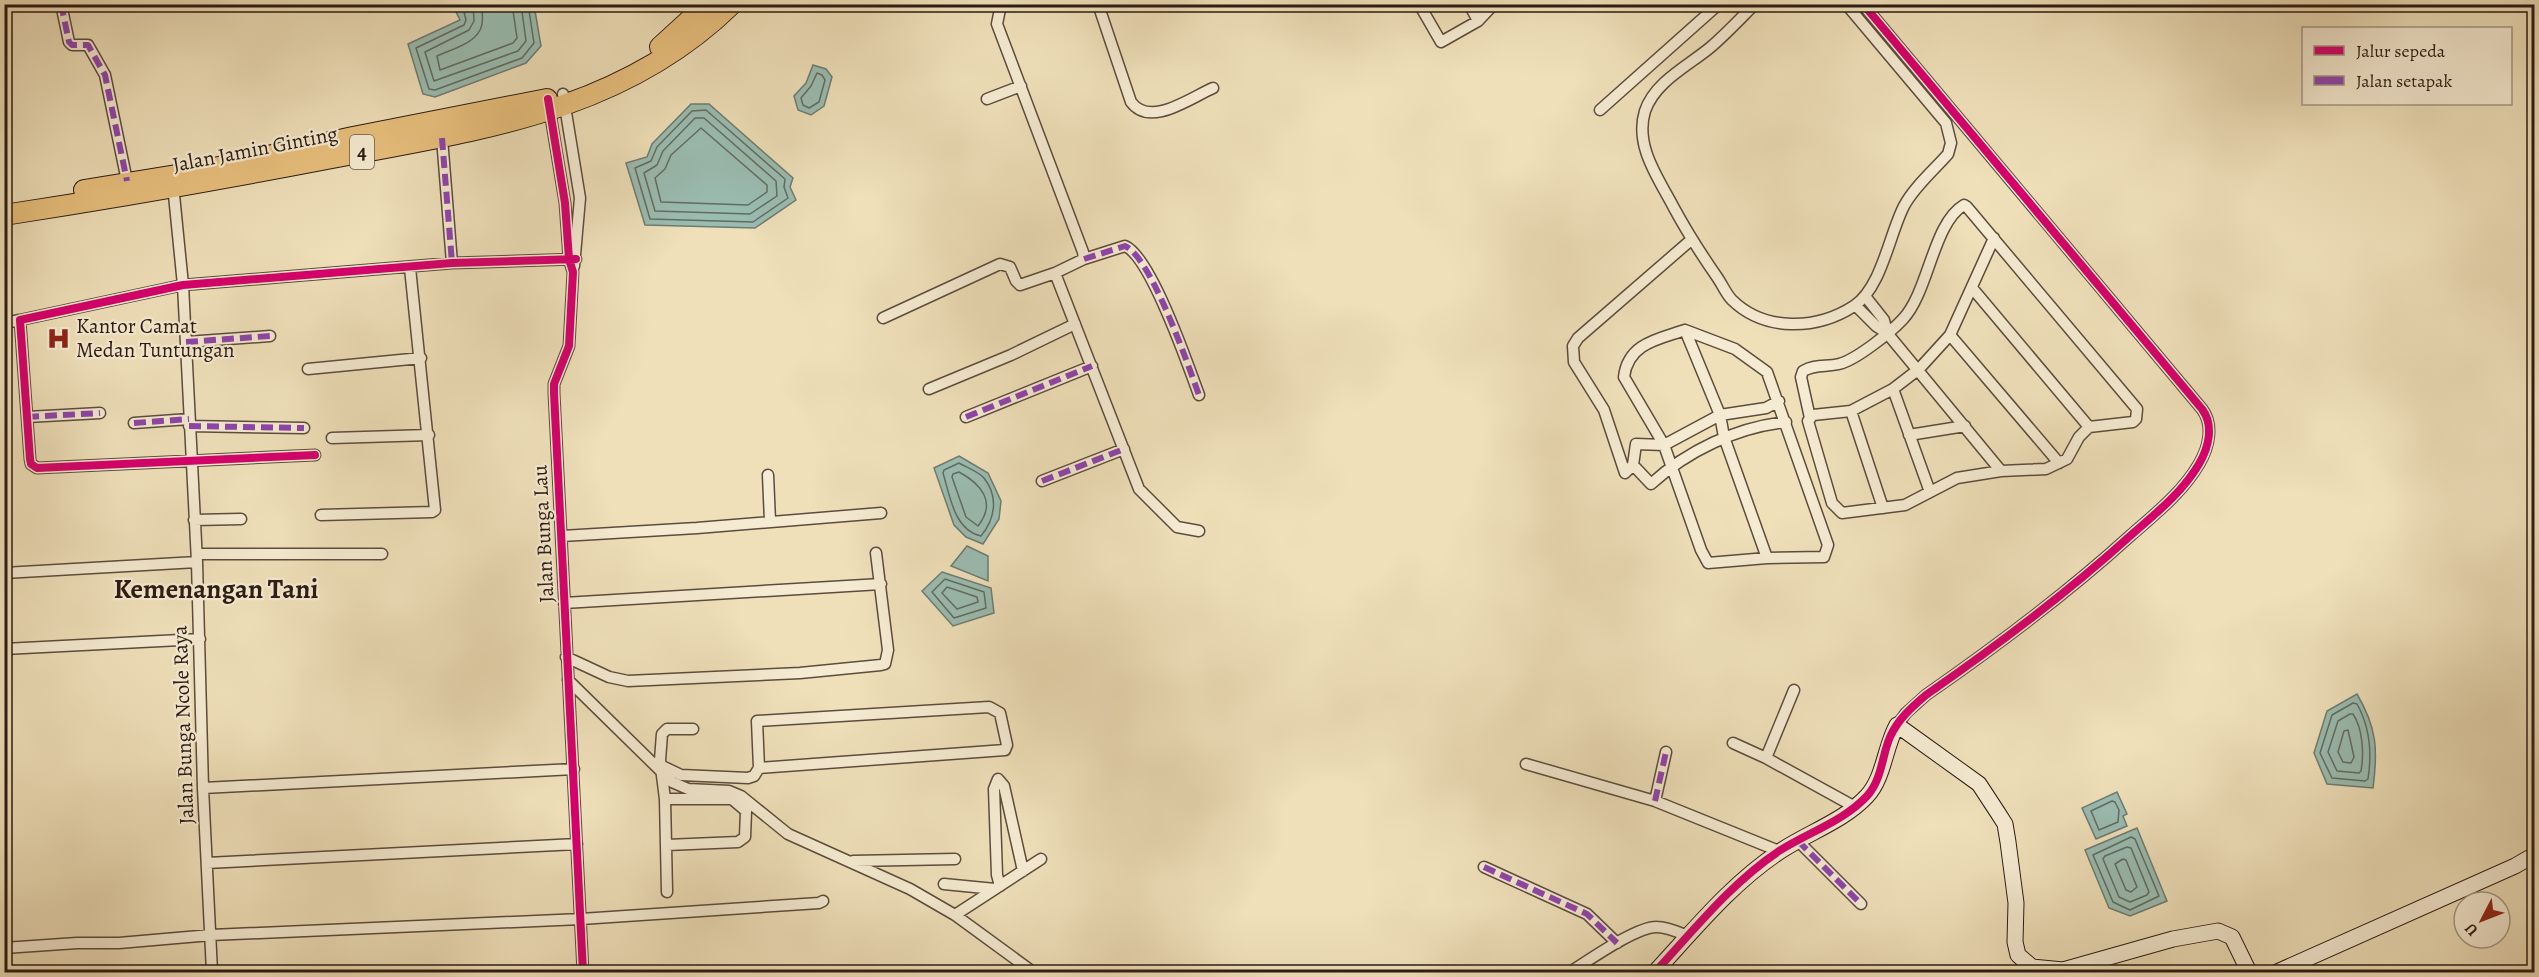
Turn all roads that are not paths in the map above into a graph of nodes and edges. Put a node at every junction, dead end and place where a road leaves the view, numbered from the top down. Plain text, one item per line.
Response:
1 (61, 4) edge
2 (707, 4) edge
3 (732, 4) edge
4 (1000, 4) edge
5 (1098, 4) edge
6 (1419, 4) edge
7 (1469, 4) edge
8 (1494, 4) edge
9 (1719, 4) edge
10 (1755, 4) edge
11 (1846, 4) edge
12 (1863, 4) edge
13 (1478, 21) junction
14 (1021, 86) junction
15 (1213, 88) dead end
16 (987, 99) dead end
17 (556, 102) junction
18 (1600, 110) dead end
19 (442, 138) junction
20 (127, 182) junction
21 (173, 182) junction
22 (4, 203) edge
23 (4, 215) edge
24 (1994, 238) junction
25 (1691, 240) junction
26 (572, 259) junction
27 (1084, 259) junction
28 (452, 263) junction
29 (410, 268) junction
30 (1055, 273) junction
31 (183, 285) junction
32 (1973, 289) junction
33 (1865, 296) junction
34 (1856, 304) junction
35 (883, 318) dead end
36 (20, 320) junction
37 (4, 323) edge
38 (1075, 324) junction
39 (1685, 330) junction
40 (1887, 333) junction
41 (1950, 335) junction
42 (270, 336) dead end
43 (186, 342) junction
44 (421, 358) junction
45 (1092, 366) junction
46 (308, 369) dead end
47 (1918, 369) junction
48 (928, 389) dead end
49 (1893, 389) junction
50 (1199, 395) dead end
51 (1779, 401) junction
52 (1851, 411) junction
53 (100, 413) dead end
54 (1720, 415) junction
55 (27, 417) junction
56 (966, 417) dead end
57 (1810, 418) junction
58 (1786, 422) junction
59 (134, 423) dead end
60 (189, 423) junction
61 (1965, 426) junction
62 (304, 428) dead end
63 (2089, 428) junction
64 (429, 435) junction
65 (1910, 435) junction
66 (1724, 437) junction
67 (332, 438) dead end
68 (1664, 445) junction
69 (1124, 449) junction
70 (315, 455) dead end
71 (190, 459) junction
72 (2059, 463) junction
73 (1633, 465) junction
74 (1670, 467) junction
75 (2001, 471) junction
76 (768, 475) dead end
77 (1042, 481) dead end
78 (1930, 492) junction
79 (1883, 508) junction
80 (881, 513) dead end
81 (321, 514) dead end
82 (241, 519) dead end
83 (194, 520) junction
84 (770, 521) junction
85 (1199, 531) dead end
86 (562, 536) junction
87 (876, 553) dead end
88 (382, 554) dead end
89 (197, 558) junction
90 (1767, 558) junction
91 (4, 573) edge
92 (881, 584) junction
93 (564, 603) junction
94 (200, 639) junction
95 (4, 649) edge
96 (566, 657) junction
97 (568, 680) junction
98 (1794, 690) dead end
99 (1897, 725) junction
100 (693, 729) dead end
101 (1733, 742) dead end
102 (1666, 752) dead end
103 (1766, 758) junction
104 (1526, 764) dead end
105 (759, 768) junction
106 (574, 769) junction
107 (661, 769) junction
108 (203, 788) junction
109 (665, 799) junction
110 (1655, 801) junction
111 (1855, 807) junction
112 (1798, 841) junction
113 (577, 844) junction
114 (667, 845) junction
115 (1779, 851) junction
116 (2535, 855) edge
117 (954, 859) dead end
118 (1041, 860) dead end
119 (850, 861) junction
120 (207, 863) junction
121 (1484, 867) dead end
122 (1023, 871) junction
123 (944, 884) dead end
124 (997, 887) junction
125 (667, 892) dead end
126 (823, 901) dead end
127 (1861, 904) dead end
128 (955, 915) junction
129 (581, 919) junction
130 (211, 935) junction
131 (1688, 936) junction
132 (1617, 944) junction
133 (4, 948) edge
134 (583, 971) edge
135 (212, 972) edge
136 (567, 972) edge
137 (1033, 972) edge
138 (1570, 972) edge
139 (1655, 972) edge
140 (2250, 972) edge
141 (2277, 972) edge

1 - 20 street
2 - 17 highway, Jalan Jamin Ginting / 4
3 - 17 highway, Jalan Jamin Ginting / 4
4 - 14 street
5 - 15 street
6 - 13 street
7 - 13 street
8 - 13 street
9 - 18 street
10 - 25 street
11 - 33 street
12 - 99 street
14 - 16 street
14 - 27 street
17 - 19 highway, Jalan Jamin Ginting / 4
17 - 21 highway, Jalan Jamin Ginting / 4
17 - 26 street
17 - 26 street
19 - 21 highway, Jalan Jamin Ginting / 4
19 - 28 street
20 - 21 highway, Jalan Jamin Ginting / 4
20 - 22 highway, Jalan Jamin Ginting / 4
21 - 23 highway, Jalan Jamin Ginting / 4
21 - 31 street, Jalan Bunga Ncole Raya
24 - 32 street
24 - 40 street
24 - 63 street
25 - 34 street
25 - 73 street
26 - 28 street
26 - 86 street, Jalan Bunga Lau
27 - 30 street
27 - 50 street
28 - 29 street
29 - 31 street
29 - 44 street
30 - 35 street
30 - 38 street
31 - 36 street
31 - 43 street, Jalan Bunga Ncole Raya
32 - 41 street
32 - 63 street
33 - 34 street
33 - 40 street
34 - 40 street
36 - 37 street
36 - 55 street
38 - 45 street
38 - 48 street
39 - 51 street
39 - 54 street
39 - 68 street
40 - 47 street
40 - 57 street
41 - 47 street
41 - 72 street
42 - 43 street
43 - 60 street, Jalan Bunga Ncole Raya
44 - 46 street
44 - 64 street
45 - 56 street
45 - 69 street
47 - 49 street
47 - 61 street
49 - 52 street
49 - 65 street
51 - 54 street
51 - 58 street
52 - 57 street
52 - 79 street
53 - 55 street
54 - 66 street
54 - 68 street
55 - 71 street
57 - 79 street
58 - 66 street
58 - 90 street
59 - 60 street
60 - 62 street
60 - 71 street, Jalan Bunga Ncole Raya
61 - 65 street
61 - 75 street
63 - 72 street
64 - 67 street
64 - 81 street
65 - 78 street
66 - 74 street
66 - 90 street
68 - 73 street
68 - 74 street
69 - 77 street
69 - 85 street
70 - 71 street
71 - 83 street, Jalan Bunga Ncole Raya
72 - 75 street
73 - 74 street
74 - 90 street
75 - 78 street
76 - 84 street
78 - 79 street
80 - 84 street
82 - 83 street
83 - 89 street, Jalan Bunga Ncole Raya
84 - 86 street
86 - 93 street, Jalan Bunga Lau
87 - 92 street
88 - 89 street
89 - 91 street
89 - 94 street, Jalan Bunga Ncole Raya
92 - 93 street
92 - 96 street
93 - 96 street, Jalan Bunga Lau
94 - 95 street
94 - 108 street, Jalan Bunga Ncole Raya
96 - 97 street, Jalan Bunga Lau
97 - 106 street, Jalan Bunga Lau
97 - 107 street
98 - 103 street
99 - 111 street
99 - 140 street
100 - 107 street
101 - 103 street
102 - 110 street
103 - 111 street
104 - 110 street
105 - 105 street
105 - 107 street
106 - 108 street
106 - 113 street, Jalan Bunga Lau
107 - 109 street
107 - 119 street
108 - 120 street, Jalan Bunga Ncole Raya
109 - 114 street
109 - 114 street
110 - 115 street
111 - 112 street
112 - 115 street
112 - 127 street
113 - 120 street
113 - 129 street, Jalan Bunga Lau
114 - 125 street
115 - 131 street
116 - 141 street
117 - 119 street
118 - 122 street
119 - 128 street
120 - 130 street, Jalan Bunga Ncole Raya
121 - 132 street
122 - 124 street
122 - 124 street
123 - 124 street
124 - 128 street
126 - 129 street
128 - 137 street
129 - 130 street
129 - 134 street, Jalan Bunga Lau
130 - 133 street
130 - 135 street, Jalan Bunga Ncole Raya
131 - 132 street
131 - 139 street
132 - 138 street
134 - 136 street

